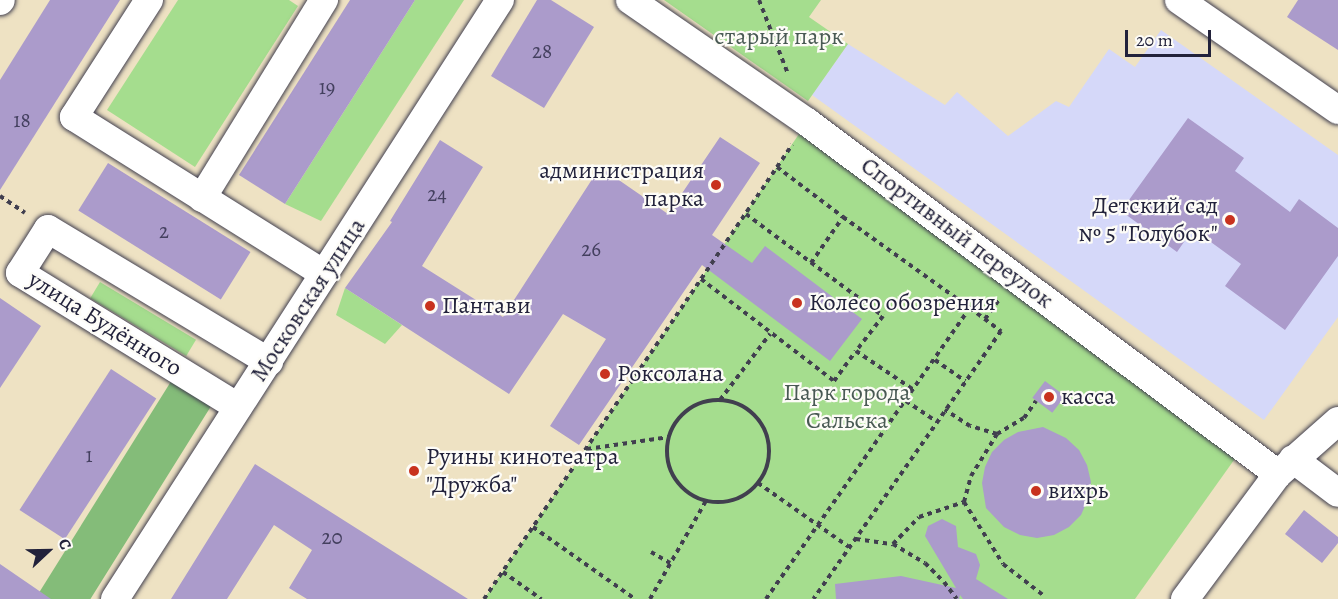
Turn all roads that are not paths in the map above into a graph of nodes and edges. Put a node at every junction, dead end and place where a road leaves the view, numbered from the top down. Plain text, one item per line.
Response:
1 (149, 0) edge
2 (324, 0) edge
3 (500, 0) edge
4 (630, 0) edge
5 (1179, 0) edge
6 (1336, 104) edge
7 (202, 198) junction
8 (324, 274) junction
9 (269, 362) junction
10 (238, 406) junction
11 (1338, 421) edge
12 (1285, 466) junction
13 (1338, 493) edge
14 (115, 599) edge
15 (1185, 599) edge

1 - 7 street
2 - 7 street
3 - 8 street, Московская улица
4 - 12 street, Спортивный переулок
5 - 6 street
7 - 8 street
8 - 9 street, Московская улица
9 - 10 street, Московская улица
9 - 10 street, улица Будённого
10 - 14 street, Московская улица
11 - 12 street
12 - 13 street, Спортивный переулок
12 - 15 street

